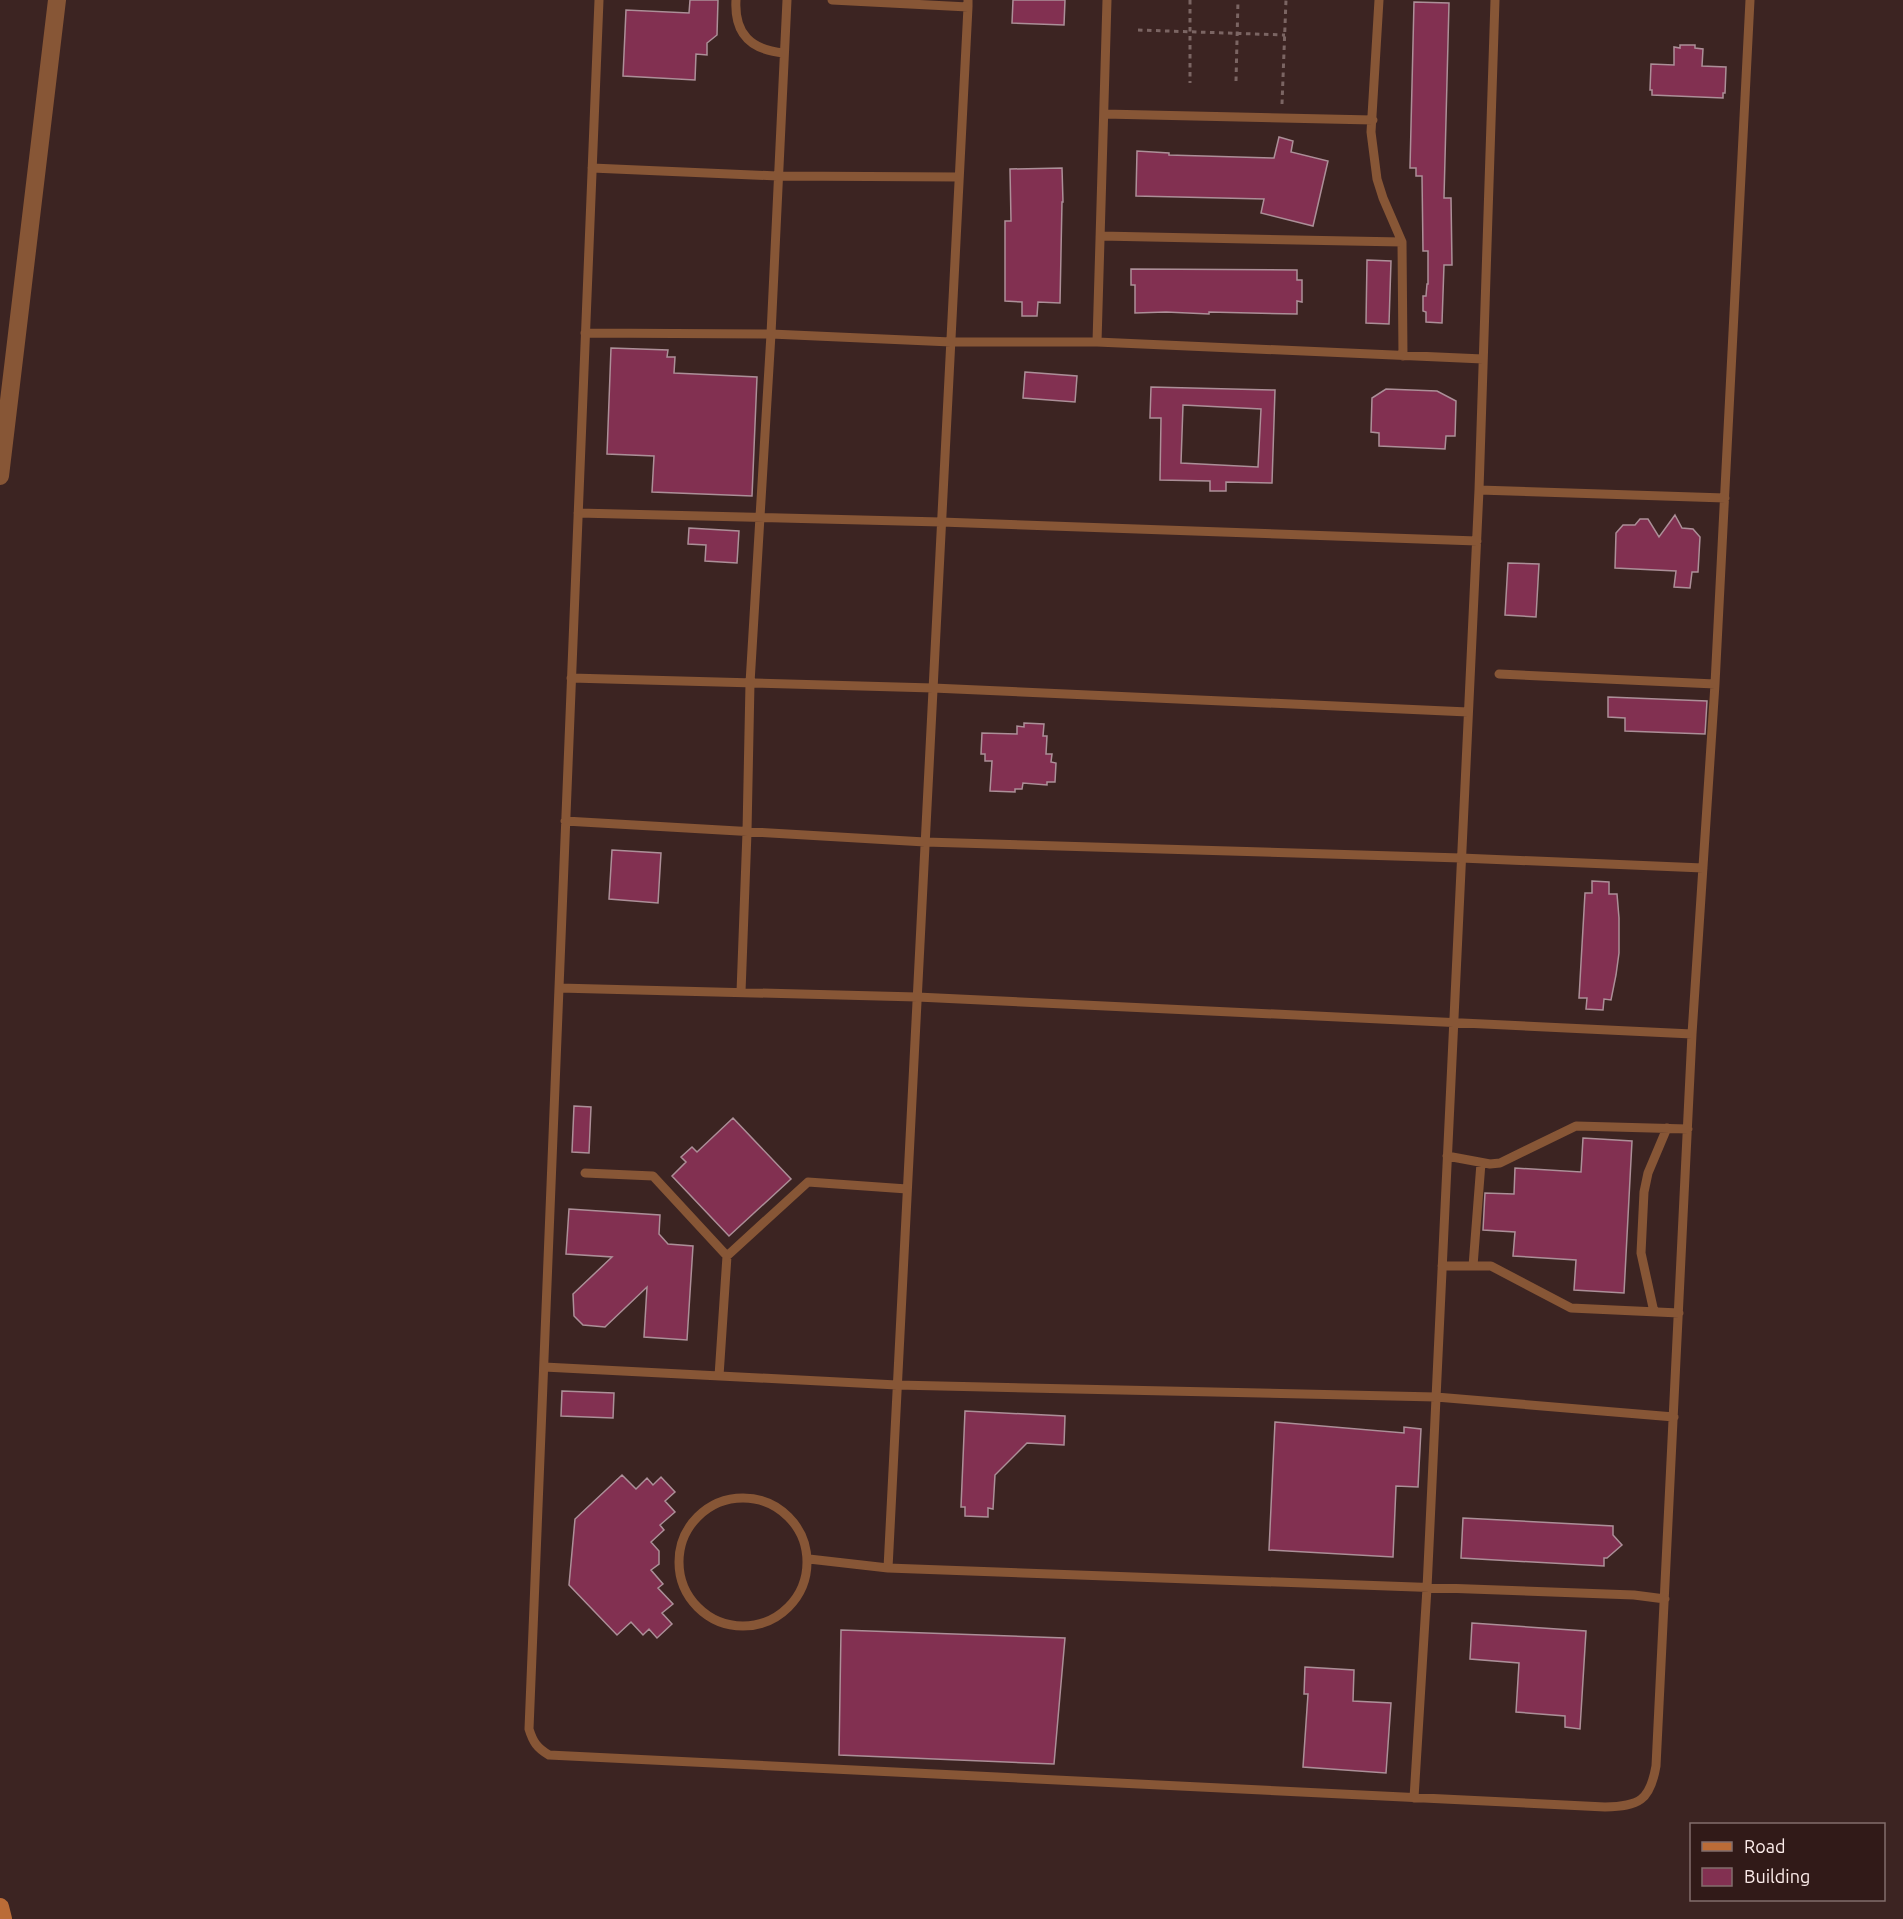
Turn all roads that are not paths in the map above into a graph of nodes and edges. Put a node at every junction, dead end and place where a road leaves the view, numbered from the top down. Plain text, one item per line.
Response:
1 (57, 0) edge
2 (599, 0) edge
3 (736, 0) edge
4 (787, 0) edge
5 (832, 0) edge
6 (1107, 0) edge
7 (1379, 0) edge
8 (1495, 0) edge
9 (1750, 0) edge
10 (968, 3) edge
11 (784, 53) junction
12 (1104, 114) junction
13 (1373, 120) junction
14 (592, 168) junction
15 (777, 176) junction
16 (959, 177) junction
17 (1100, 236) junction
18 (1402, 242) junction
19 (585, 333) junction
20 (771, 334) junction
21 (951, 342) junction
22 (1097, 342) junction
23 (1403, 356) junction
24 (1483, 359) junction
25 (0, 476) edge
26 (1479, 490) junction
27 (1725, 498) junction
28 (578, 513) junction
29 (760, 517) junction
30 (941, 522) junction
31 (1477, 541) junction
32 (1499, 674) dead end
33 (571, 678) junction
34 (750, 683) junction
35 (1715, 684) junction
36 (933, 688) junction
37 (1468, 712) junction
38 (565, 820) junction
39 (747, 832) junction
40 (925, 842) junction
41 (1461, 858) junction
42 (1703, 868) junction
43 (559, 987) junction
44 (741, 992) junction
45 (917, 997) junction
46 (1454, 1022) junction
47 (1692, 1034) junction
48 (1667, 1128) junction
49 (1688, 1129) junction
50 (1447, 1156) junction
51 (1481, 1163) junction
52 (585, 1173) dead end
53 (907, 1189) junction
54 (727, 1256) junction
55 (1442, 1266) junction
56 (1473, 1266) junction
57 (1654, 1312) junction
58 (1679, 1313) junction
59 (544, 1367) junction
60 (719, 1376) junction
61 (897, 1385) junction
62 (1436, 1397) junction
63 (1674, 1417) junction
64 (809, 1559) junction
65 (888, 1568) junction
66 (1426, 1588) junction
67 (1665, 1599) junction
68 (1414, 1798) junction
69 (0, 1907) edge
70 (3, 1919) edge

1 - 25 street
2 - 14 lane
3 - 11 lane
4 - 11 lane
5 - 10 lane
6 - 12 lane
7 - 13 lane
8 - 24 lane
9 - 27 lane
10 - 16 lane
11 - 15 lane
12 - 13 lane
12 - 17 lane
13 - 18 lane
14 - 15 lane
14 - 19 lane
15 - 16 lane
15 - 20 lane
16 - 21 lane
17 - 18 lane
17 - 22 lane
18 - 23 lane
19 - 20 lane
19 - 28 lane
20 - 21 lane
20 - 29 lane
21 - 22 lane
21 - 30 lane
22 - 23 lane
23 - 24 lane
24 - 26 lane
26 - 27 lane
26 - 31 lane
27 - 35 lane
28 - 29 lane
28 - 33 lane
29 - 30 lane
29 - 34 lane
30 - 31 lane
30 - 36 lane
31 - 37 lane
32 - 35 lane
33 - 34 lane
33 - 38 lane
34 - 36 lane
34 - 39 lane
35 - 42 lane
36 - 37 lane
36 - 40 lane
37 - 41 lane
38 - 39 lane
38 - 43 lane
39 - 40 lane
39 - 44 lane
40 - 41 lane
40 - 45 lane
41 - 42 lane
41 - 46 lane
42 - 47 lane
43 - 44 lane
43 - 59 lane
44 - 45 lane
45 - 46 lane
45 - 53 lane
46 - 47 lane
46 - 50 lane
47 - 49 lane
48 - 49 lane
48 - 51 lane
48 - 57 lane
49 - 58 lane
50 - 51 lane
50 - 55 lane
51 - 56 lane
52 - 54 lane
53 - 54 lane
53 - 61 lane
54 - 60 lane
55 - 56 lane
55 - 62 lane
56 - 57 lane
57 - 58 lane
58 - 63 lane
59 - 60 lane
59 - 68 lane
60 - 61 lane
61 - 62 lane
61 - 65 lane
62 - 63 lane
62 - 66 lane
63 - 67 lane
64 - 64 lane
64 - 65 lane
65 - 66 lane
66 - 67 lane
66 - 68 lane
67 - 68 lane
69 - 70 main road

